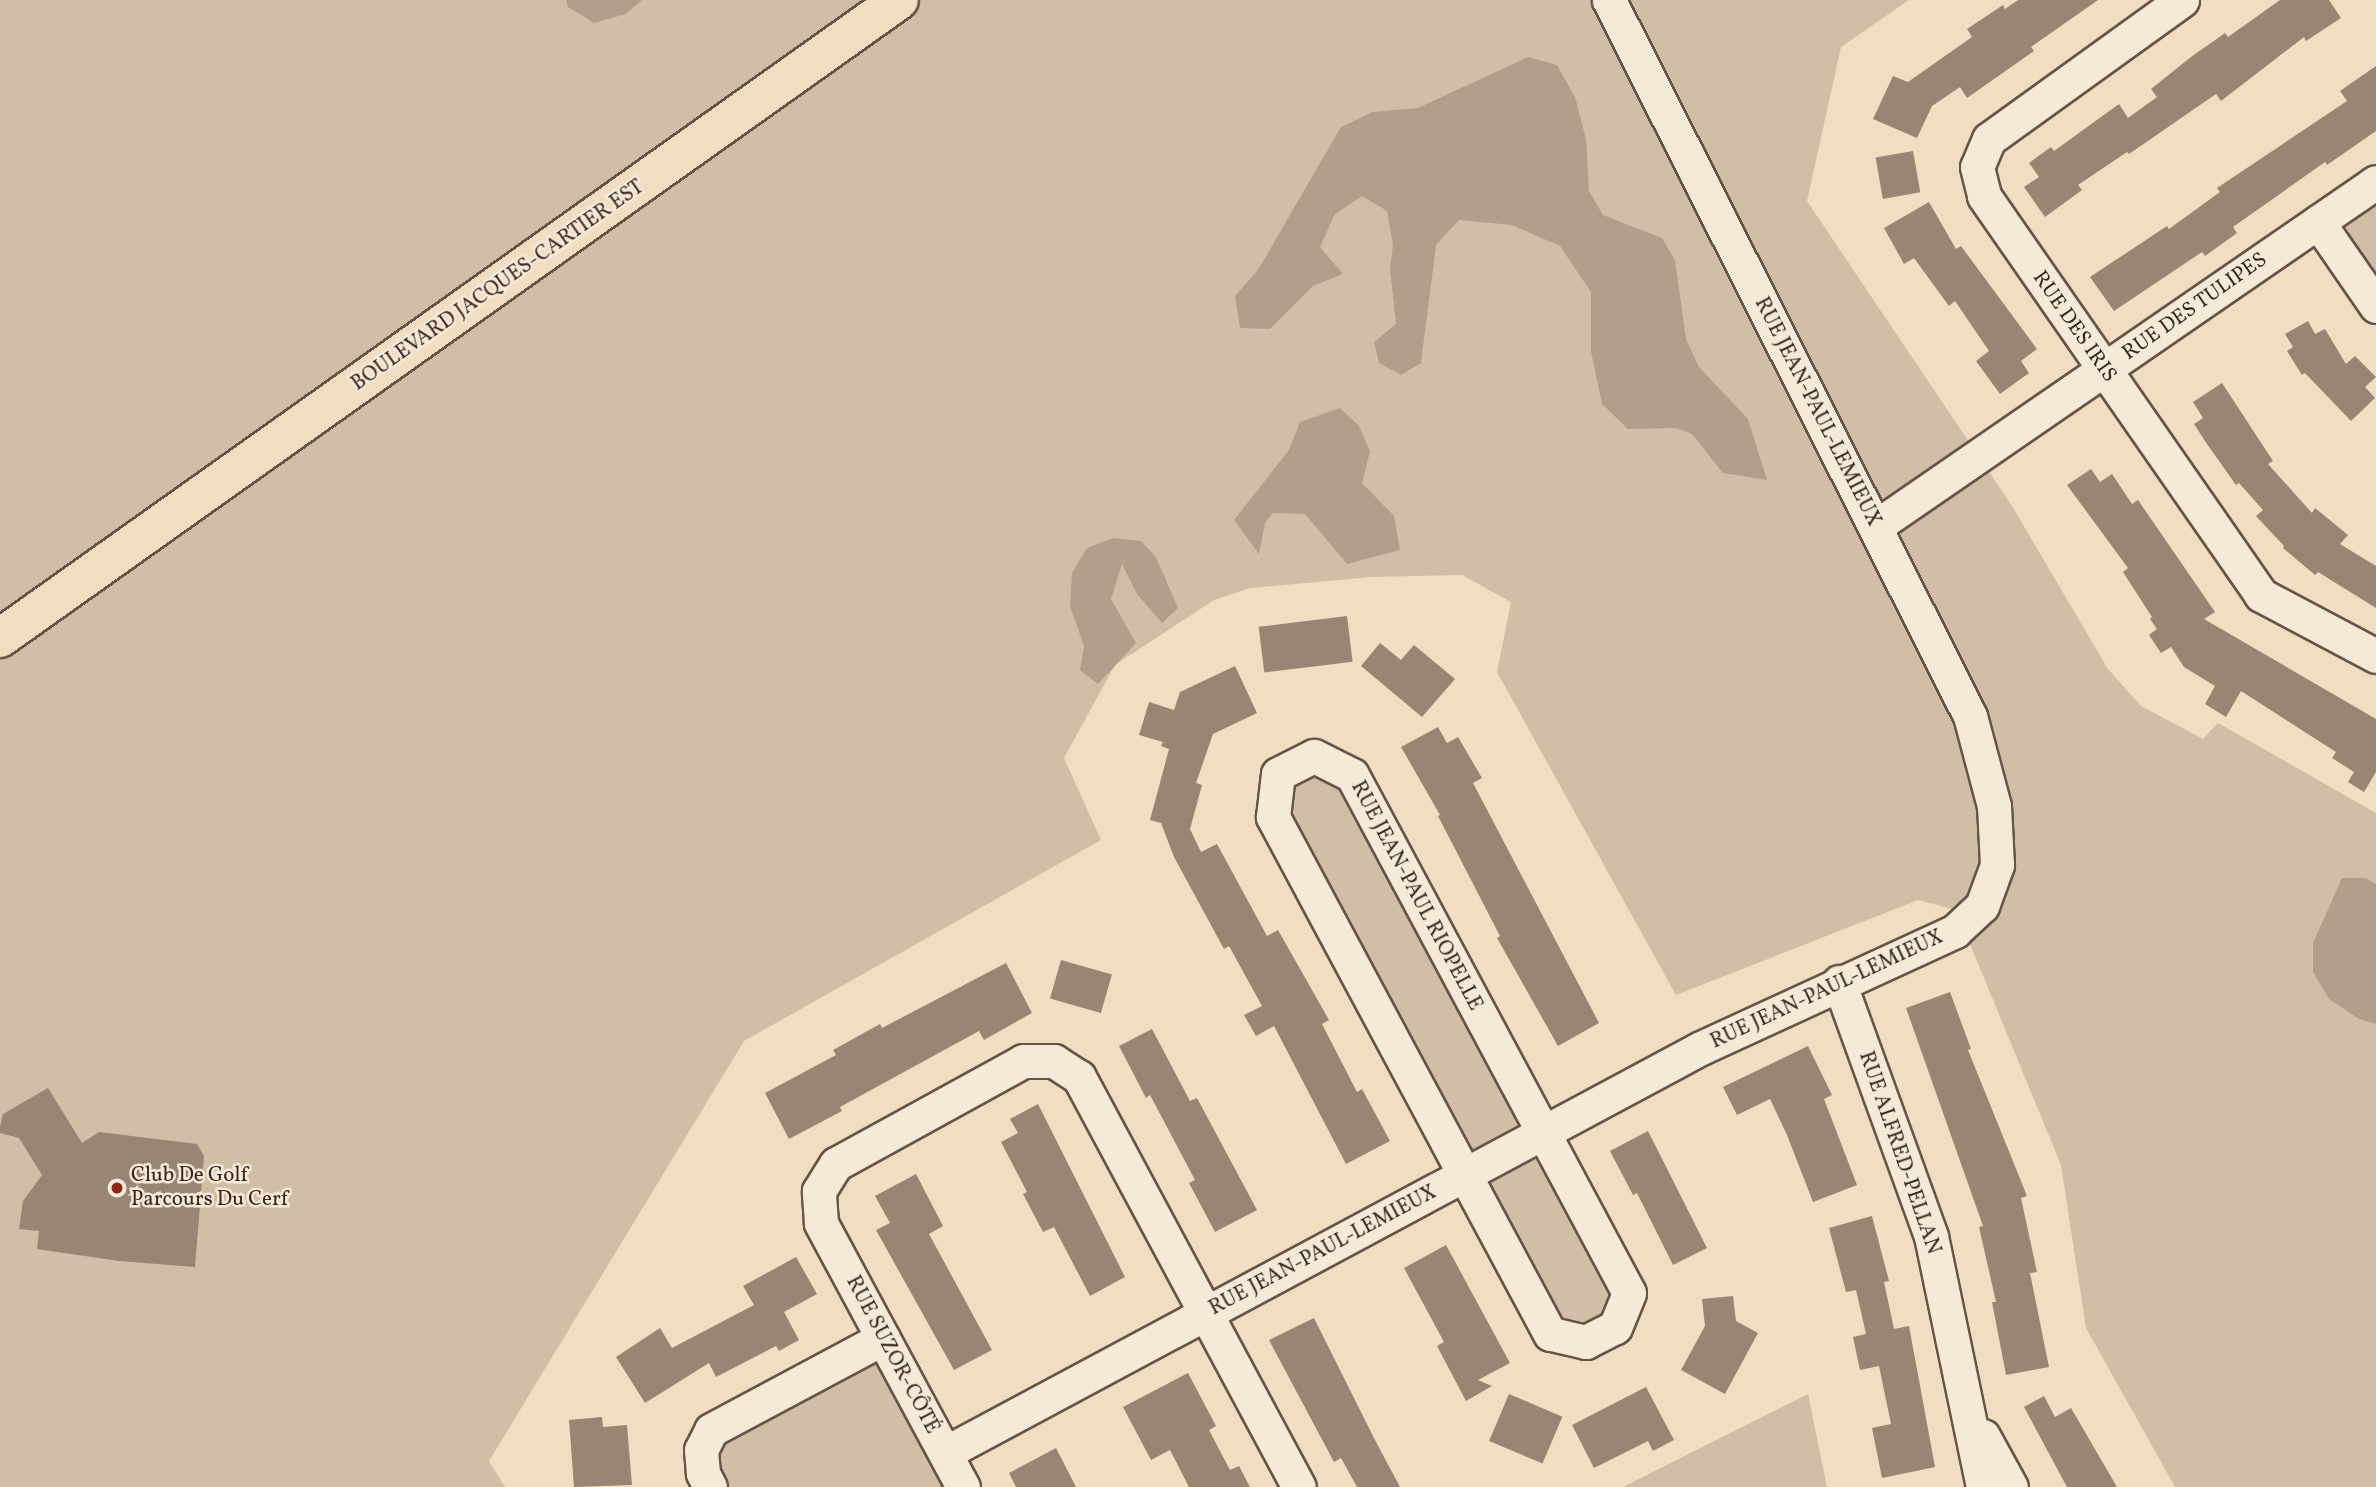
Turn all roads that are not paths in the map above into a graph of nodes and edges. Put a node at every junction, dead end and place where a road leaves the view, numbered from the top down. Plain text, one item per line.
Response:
1 (900, 0) edge
2 (2182, 0) edge
3 (1610, 4) edge
4 (2376, 183) edge
5 (2318, 222) junction
6 (2376, 306) edge
7 (2104, 370) junction
8 (1875, 527) junction
9 (94, 569) junction
10 (0, 624) edge
11 (0, 638) edge
12 (2376, 656) edge
13 (1839, 982) junction
14 (1544, 1132) junction
15 (1465, 1175) junction
16 (1206, 1314) junction
17 (883, 1338) junction
18 (1968, 1410) junction
19 (945, 1453) junction
20 (710, 1487) edge
21 (963, 1487) edge
22 (1299, 1487) edge
23 (1983, 1487) edge
24 (2011, 1487) edge

1 - 9 main road, BOULEVARD JACQUES-CARTIER EST
2 - 7 street, RUE DES IRIS
3 - 8 street, RUE JEAN-PAUL-LEMIEUX
4 - 5 street, RUE DES TULIPES
5 - 6 street
5 - 7 street, RUE DES TULIPES
7 - 8 street, RUE DES TULIPES
7 - 12 street, RUE DES IRIS
8 - 13 street, RUE JEAN-PAUL-LEMIEUX
9 - 10 main road, BOULEVARD JACQUES-CARTIER EST
9 - 11 main road, BOULEVARD JACQUES-CARTIER EST
13 - 14 street, RUE JEAN-PAUL-LEMIEUX
13 - 18 street, RUE ALFRED-PELLAN
14 - 15 street, RUE JEAN-PAUL-LEMIEUX
14 - 15 street, RUE JEAN-PAUL RIOPELLE
14 - 15 street, RUE JEAN-PAUL RIOPELLE
15 - 16 street, RUE JEAN-PAUL-LEMIEUX
16 - 17 street, RUE SUZOR-CÔTÉ
16 - 19 street, RUE JEAN-PAUL-LEMIEUX
16 - 22 street
17 - 19 street, RUE SUZOR-CÔTÉ
17 - 20 street
18 - 23 street, RUE ALFRED-PELLAN
18 - 24 street, RUE ALFRED-PELLAN
19 - 21 street, RUE SUZOR-CÔTÉ

